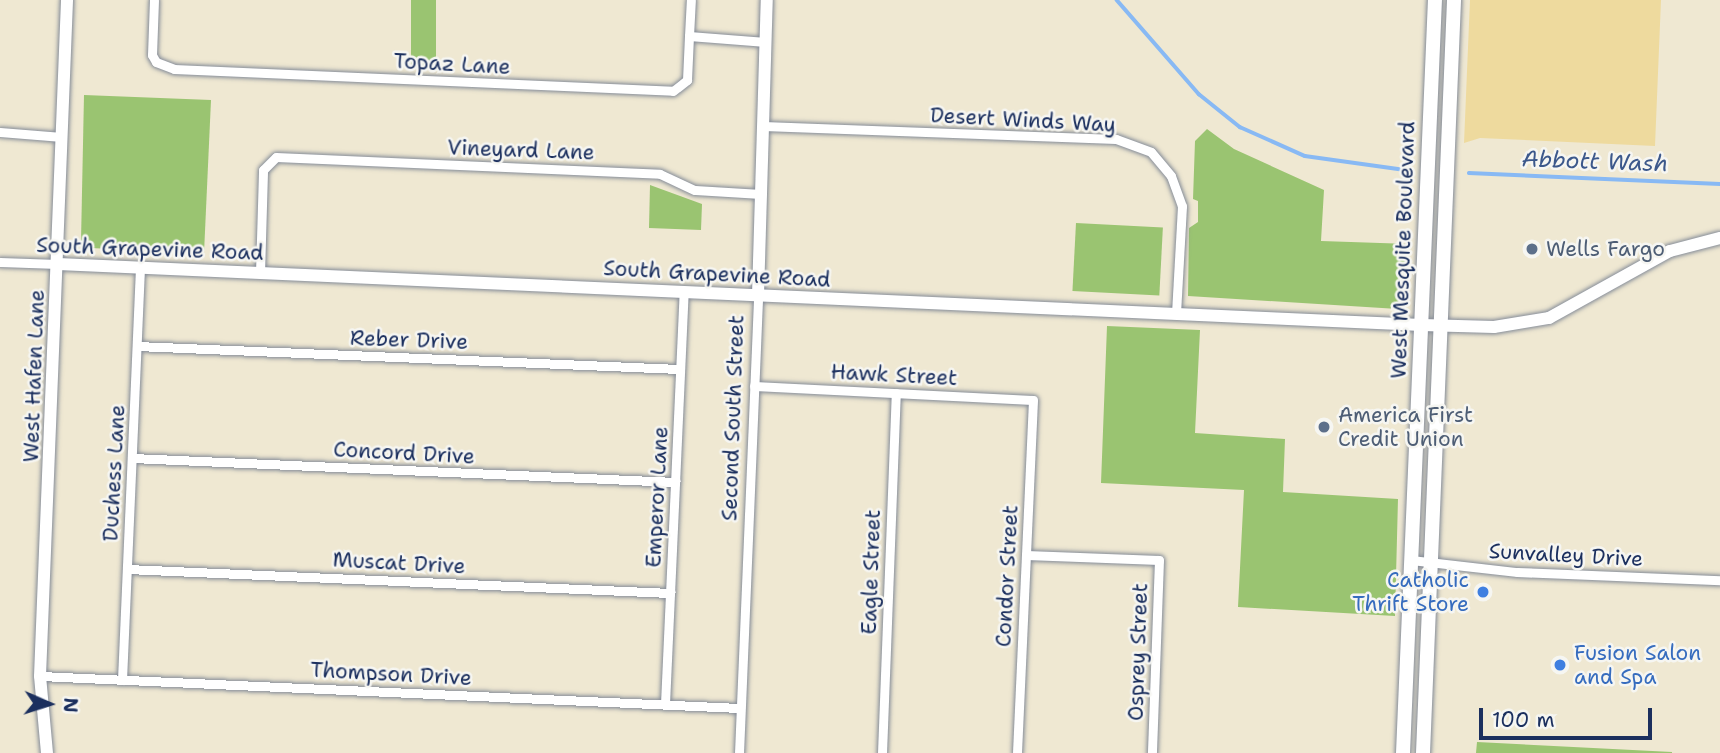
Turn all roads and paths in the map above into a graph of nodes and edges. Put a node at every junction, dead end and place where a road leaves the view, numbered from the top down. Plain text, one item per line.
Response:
1 (67, 0) edge
2 (154, 0) edge
3 (691, 0) edge
4 (767, 0) edge
5 (1435, 0) edge
6 (1454, 0) edge
7 (689, 36) junction
8 (766, 42) junction
9 (763, 126) junction
10 (0, 132) edge
11 (62, 137) junction
12 (761, 194) junction
13 (1720, 239) edge
14 (0, 262) edge
15 (58, 264) junction
16 (140, 268) junction
17 (260, 272) junction
18 (684, 292) junction
19 (758, 295) junction
20 (1176, 314) junction
21 (1432, 325) junction
22 (137, 346) junction
23 (680, 369) junction
24 (754, 386) junction
25 (896, 393) junction
26 (1033, 400) joint
27 (132, 458) junction
28 (675, 482) junction
29 (1026, 555) junction
30 (1411, 560) junction
31 (1431, 561) junction
32 (127, 569) junction
33 (1720, 580) edge
34 (670, 593) junction
35 (1407, 674) junction
36 (1426, 675) junction
37 (40, 676) junction
38 (122, 680) junction
39 (665, 705) junction
40 (740, 708) junction
41 (47, 753) edge
42 (739, 753) edge
43 (882, 753) edge
44 (1017, 753) edge
45 (1152, 753) edge
46 (1402, 753) edge
47 (1423, 753) edge

1 - 11 street, West Hafen Lane
2 - 7 street, Topaz Lane
3 - 7 street
4 - 8 street, Second South Street
5 - 21 main road, West Mesquite Boulevard
6 - 21 main road, West Mesquite Boulevard
7 - 8 street
8 - 9 street, Second South Street
9 - 12 street, Second South Street
9 - 20 street, Desert Winds Way
10 - 11 street
11 - 15 street, West Hafen Lane
12 - 17 street, Vineyard Lane
12 - 19 street, Second South Street
13 - 21 street, South Grapevine Road
14 - 15 street, South Grapevine Road
15 - 16 street, South Grapevine Road
15 - 37 street, West Hafen Lane
16 - 17 street, South Grapevine Road
16 - 22 street, Duchess Lane
17 - 18 street, South Grapevine Road
18 - 19 street, South Grapevine Road
18 - 23 street, Emperor Lane
19 - 20 street, South Grapevine Road
19 - 24 street, Second South Street
20 - 21 street, South Grapevine Road
21 - 30 main road, West Mesquite Boulevard
21 - 31 main road, West Mesquite Boulevard
22 - 23 street, Reber Drive
22 - 27 street, Duchess Lane
23 - 28 street, Emperor Lane
24 - 25 street, Hawk Street
24 - 40 street, Second South Street
25 - 26 street, Hawk Street
25 - 43 street, Eagle Street
26 - 29 street, Condor Street
27 - 28 street, Concord Drive
27 - 32 street, Duchess Lane
28 - 34 street, Emperor Lane
29 - 44 street, Condor Street
29 - 45 street, Osprey Street
30 - 31 street, Sunvalley Drive
30 - 35 main road, West Mesquite Boulevard
31 - 33 street, Sunvalley Drive
31 - 36 main road, West Mesquite Boulevard
32 - 34 street, Muscat Drive
32 - 38 street, Duchess Lane
34 - 39 street, Emperor Lane
35 - 36 main road
35 - 46 main road, West Mesquite Boulevard
36 - 47 main road, West Mesquite Boulevard
37 - 38 street, Thompson Drive
37 - 41 street, West Hafen Lane
38 - 39 street, Thompson Drive
39 - 40 street, Thompson Drive
40 - 42 street, Second South Street

